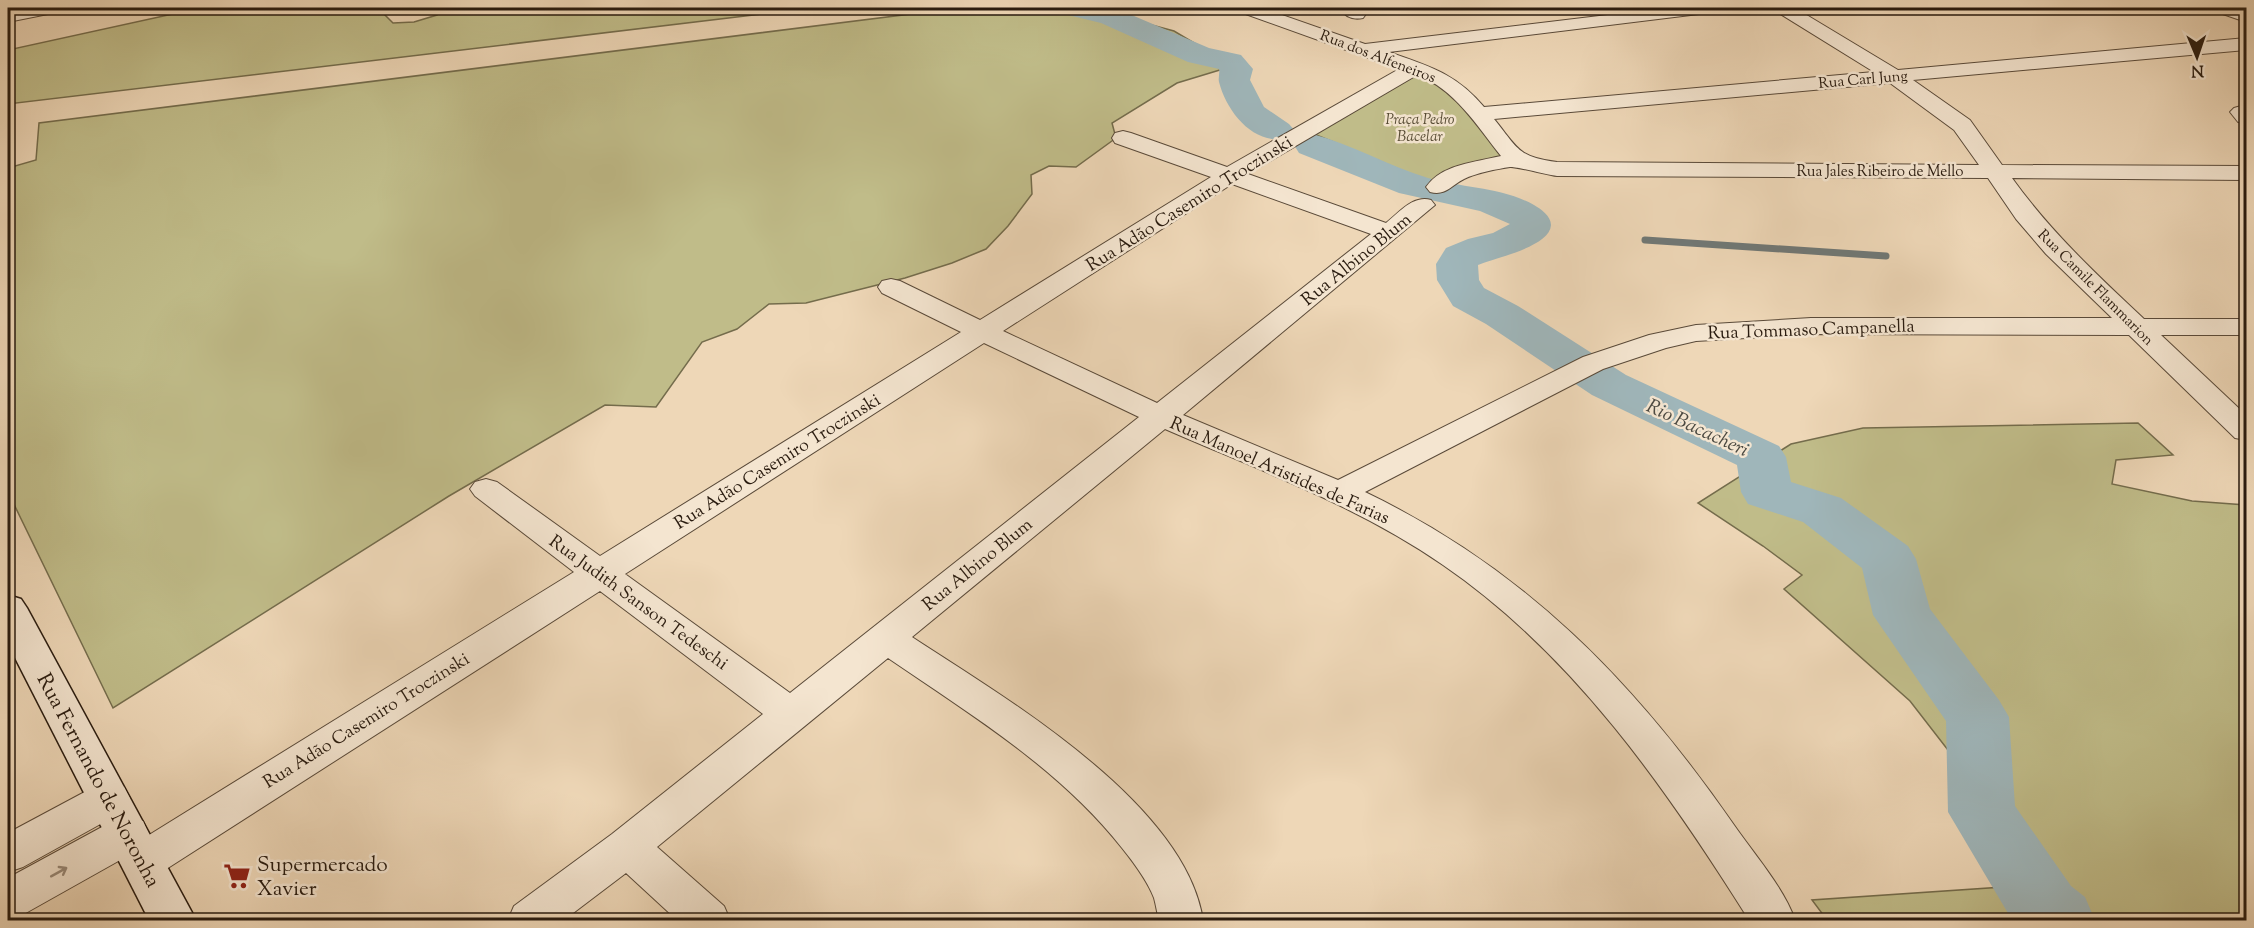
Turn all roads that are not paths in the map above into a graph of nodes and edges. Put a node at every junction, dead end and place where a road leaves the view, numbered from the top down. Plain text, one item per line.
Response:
1 (52, 8) edge
2 (1246, 8) edge
3 (1707, 8) edge
4 (1783, 8) edge
5 (2223, 8) edge
6 (8, 17) edge
7 (2247, 17) edge
8 (2247, 44) edge
9 (1366, 49) junction
10 (1417, 67) junction
11 (1894, 76) junction
12 (1479, 114) junction
13 (1123, 138) dead end
14 (1515, 159) junction
15 (1996, 172) junction
16 (2247, 172) edge
17 (1227, 177) junction
18 (1389, 232) junction
19 (891, 287) dead end
20 (2134, 326) junction
21 (2247, 327) edge
22 (983, 331) junction
23 (1160, 416) junction
24 (2247, 431) edge
25 (486, 489) dead end
26 (1340, 492) junction
27 (600, 573) junction
28 (8, 608) edge
29 (886, 638) junction
30 (17, 648) edge
31 (791, 714) junction
32 (126, 832) junction
33 (627, 847) junction
34 (8, 854) edge
35 (8, 900) edge
36 (173, 921) edge
37 (530, 921) edge
38 (708, 921) edge
39 (1181, 921) edge
40 (1773, 921) edge

1 - 6 street
2 - 9 street, Rua dos Alfeneiros
3 - 9 street
4 - 11 street, Rua Camile Flammarion
5 - 7 street
8 - 11 street, Rua Carl Jung
9 - 10 street, Rua dos Alfeneiros
10 - 12 street, Rua dos Alfeneiros
10 - 17 street, Rua Adão Casemiro Troczinski
11 - 12 street, Rua Carl Jung
11 - 15 street, Rua Camile Flammarion
12 - 14 street, Rua dos Alfeneiros
13 - 17 street
14 - 15 street, Rua Jales Ribeiro de Mello
14 - 18 street, Rua Albino Blum
15 - 16 street, Rua Jales Ribeiro de Mello
15 - 20 street, Rua Camile Flammarion
17 - 18 street
17 - 22 street, Rua Adão Casemiro Troczinski
18 - 23 street, Rua Albino Blum
19 - 22 street, Rua Manoel Aristides de Farias
20 - 21 street, Rua Tommaso Campanella
20 - 24 street, Rua Camile Flammarion
20 - 26 street, Rua Tommaso Campanella
22 - 23 street, Rua Manoel Aristides de Farias
22 - 27 street, Rua Adão Casemiro Troczinski
23 - 26 street, Rua Manoel Aristides de Farias
23 - 29 street, Rua Albino Blum
25 - 27 street, Rua Judith Sanson Tedeschi
26 - 40 street, Rua Manoel Aristides de Farias
27 - 31 street, Rua Judith Sanson Tedeschi
27 - 32 street, Rua Adão Casemiro Troczinski
28 - 30 main road, Rua Fernando de Noronha
29 - 31 street, Rua Albino Blum
29 - 39 street
30 - 32 main road, Rua Fernando de Noronha
31 - 33 street, Rua Albino Blum
32 - 34 street
35 -> 32 street
32 - 36 main road, Rua Fernando de Noronha
33 - 37 street, Rua Albino Blum
33 - 38 street

